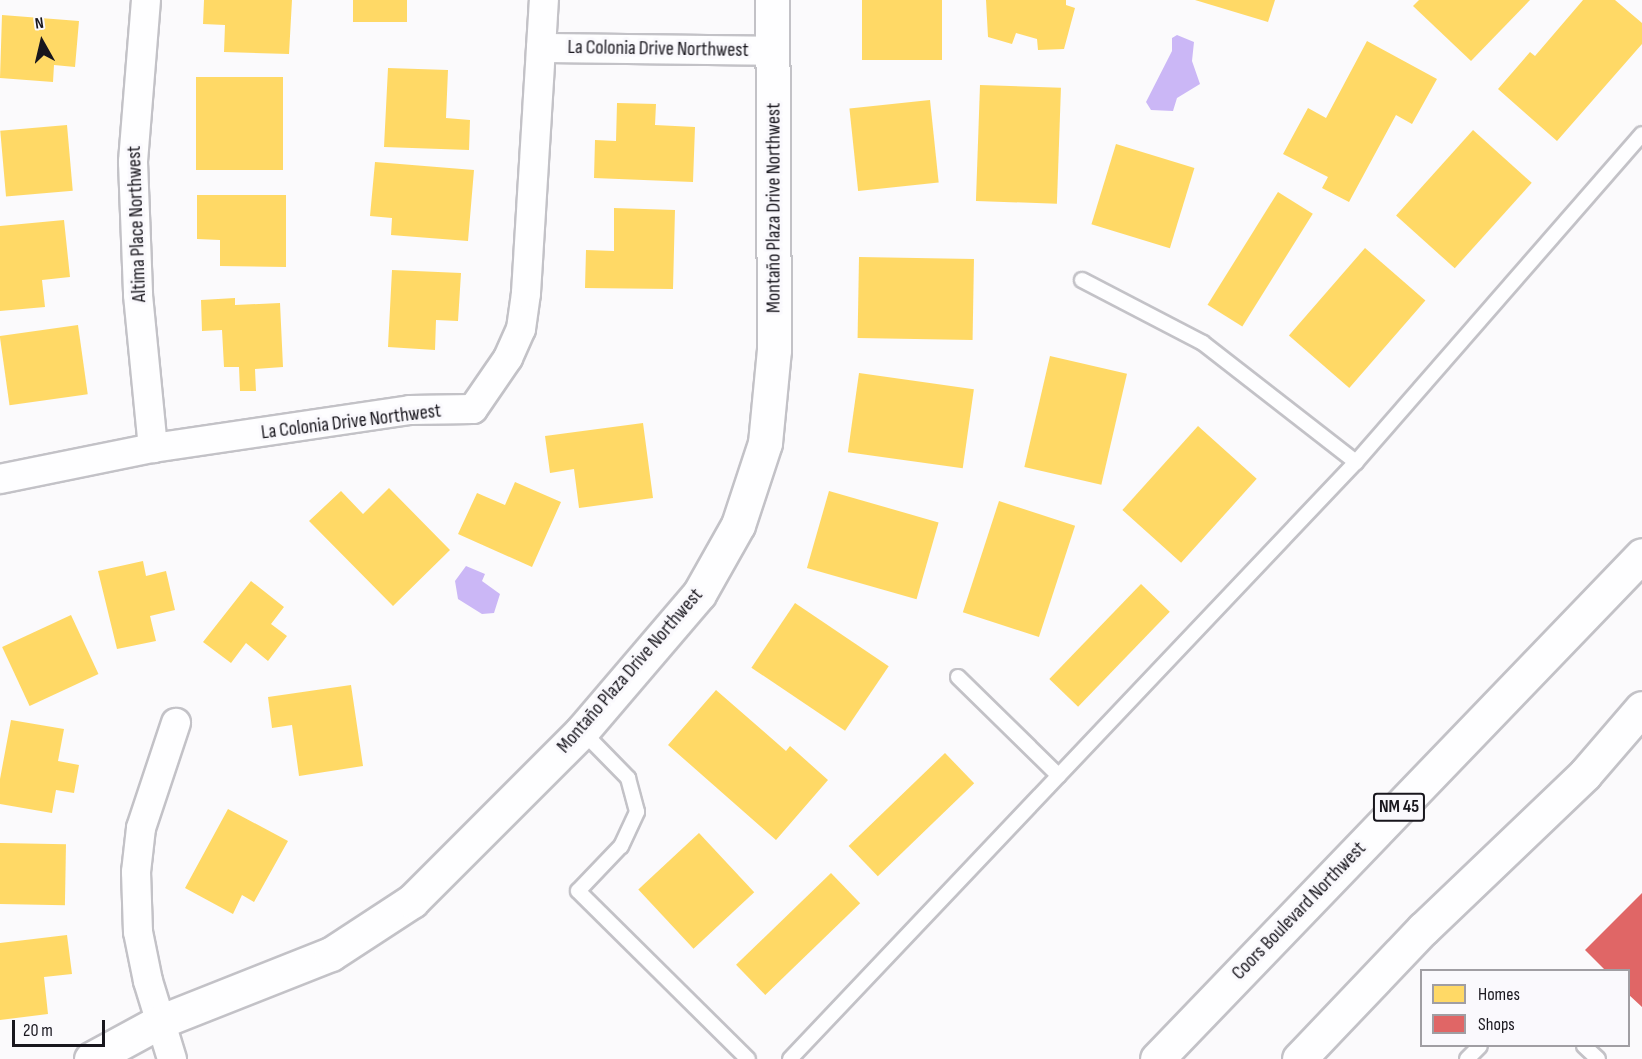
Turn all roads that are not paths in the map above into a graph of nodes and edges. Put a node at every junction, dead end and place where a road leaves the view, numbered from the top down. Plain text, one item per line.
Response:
1 (146, 0) edge
2 (544, 0) edge
3 (772, 0) edge
4 (541, 48) junction
5 (774, 51) junction
6 (1642, 134) edge
7 (1082, 280) dead end
8 (153, 448) junction
9 (1356, 462) junction
10 (0, 479) edge
11 (1642, 555) edge
12 (958, 677) dead end
13 (1642, 708) edge
14 (176, 723) dead end
15 (582, 731) junction
16 (1059, 776) junction
17 (159, 1022) junction
18 (1479, 1047) edge
19 (1585, 1047) edge
20 (91, 1059) edge
21 (172, 1059) edge
22 (748, 1059) edge
23 (790, 1059) edge
24 (1156, 1059) edge
25 (1299, 1059) edge
26 (1467, 1059) edge
27 (1598, 1059) edge

1 - 8 street, Altima Place Northwest
2 - 4 street, La Colonia Drive Northwest
3 - 5 street, Montaño Plaza Drive Northwest
4 - 5 street, La Colonia Drive Northwest
4 - 8 street, La Colonia Drive Northwest
5 - 15 street, Montaño Plaza Drive Northwest
6 - 9 lane
7 - 9 lane
8 - 10 street, La Colonia Drive Northwest
9 - 16 lane
11 - 24 street, Coors Boulevard Northwest / NM 45
12 - 16 lane
13 - 25 street
14 - 17 street
15 - 17 street, Montaño Plaza Drive Northwest
15 - 22 lane
16 - 23 lane
17 - 20 street, Montaño Plaza Drive Northwest
17 - 21 street
18 - 26 lane
19 - 27 lane

